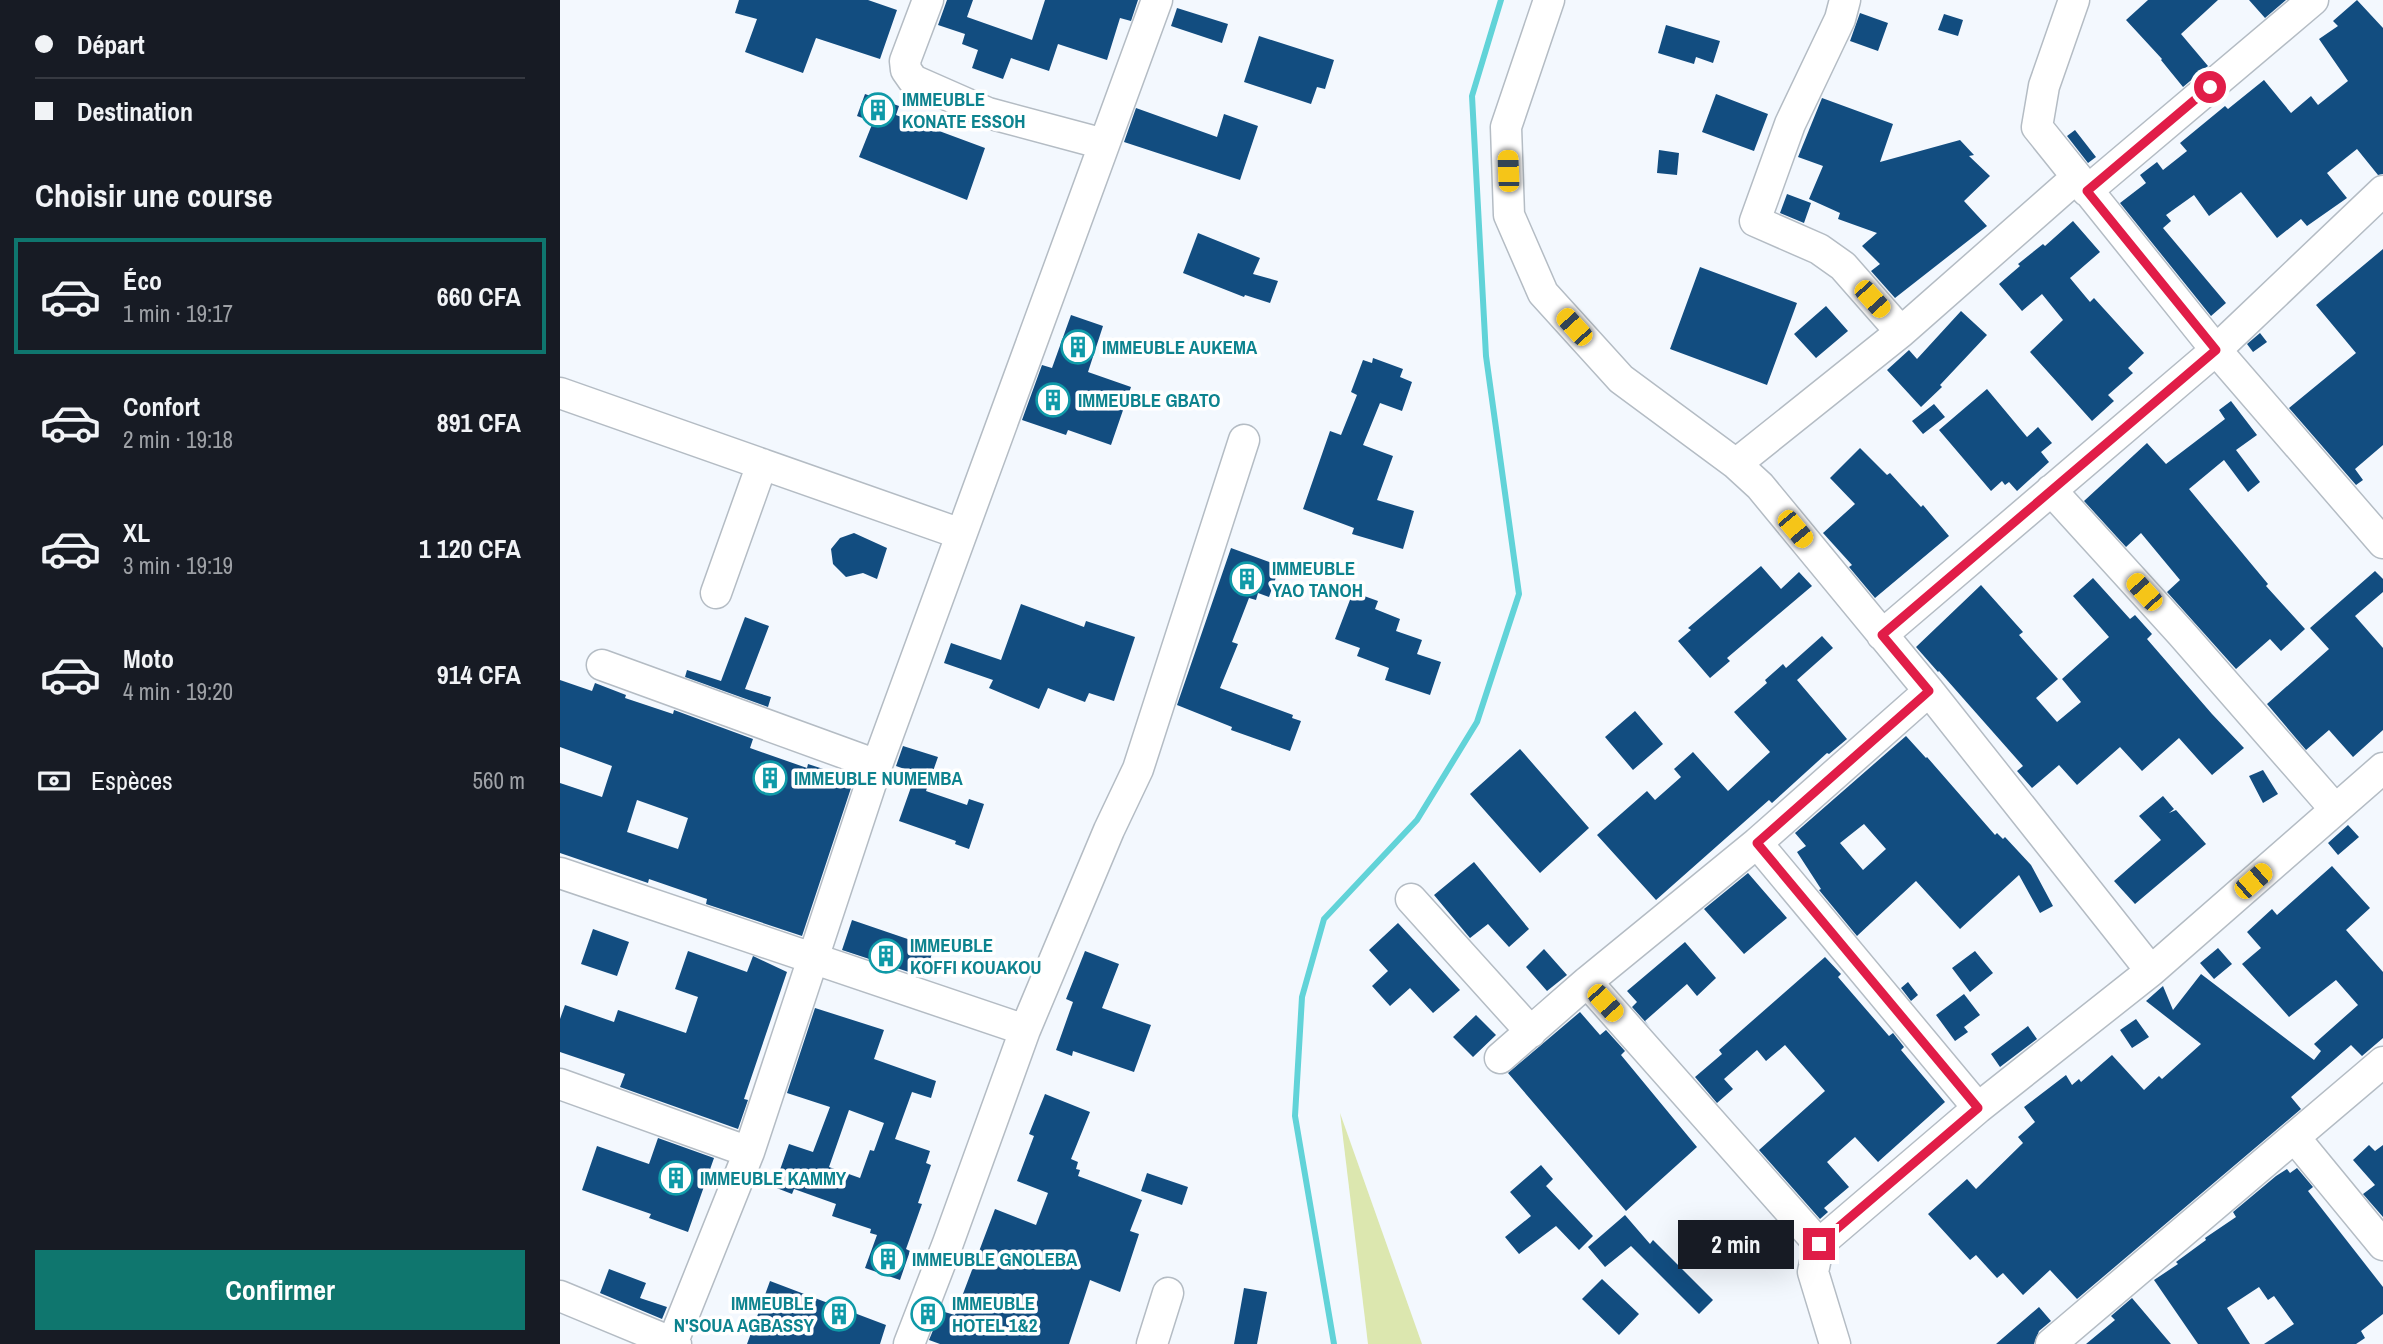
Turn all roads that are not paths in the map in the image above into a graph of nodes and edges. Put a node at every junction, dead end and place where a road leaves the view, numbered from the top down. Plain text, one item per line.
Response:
1 (1157, 0) edge
2 (1549, 0) edge
3 (1845, 0) edge
4 (2074, 0) edge
5 (2313, 0) edge
6 (925, 1) edge
7 (1104, 144) junction
8 (2081, 184) junction
9 (2380, 198) edge
10 (1902, 332) junction
11 (2216, 350) junction
12 (560, 393) edge
13 (1244, 440) dead end
14 (762, 464) junction
15 (1736, 464) junction
16 (2051, 490) junction
17 (961, 534) junction
18 (2383, 543) edge
19 (716, 593) dead end
20 (1882, 635) junction
21 (602, 665) dead end
22 (1929, 691) junction
23 (877, 765) junction
24 (2383, 768) edge
25 (2335, 809) junction
26 (1757, 843) junction
27 (560, 873) edge
28 (1411, 899) dead end
29 (813, 957) junction
30 (2151, 971) junction
31 (1587, 982) junction
32 (1025, 1030) junction
33 (1531, 1032) junction
34 (1500, 1058) dead end
35 (2383, 1062) edge
36 (560, 1084) edge
37 (1978, 1108) junction
38 (2295, 1138) junction
39 (749, 1152) junction
40 (1819, 1244) junction
41 (2383, 1245) edge
42 (1168, 1293) dead end
43 (560, 1296) edge
44 (674, 1344) edge
45 (909, 1344) edge
46 (1152, 1344) edge
47 (1835, 1344) edge
48 (2051, 1344) edge

1 - 7 street
2 - 15 street
3 - 10 street
4 - 8 street
5 - 8 street
6 - 7 street
7 - 17 street
8 - 10 street
8 - 11 street
9 - 11 street
10 - 15 street
11 - 16 street
11 - 18 street
12 - 14 street
13 - 32 street
14 - 17 street
14 - 19 street
15 - 20 street
16 - 20 street
16 - 25 street
17 - 23 street
20 - 22 street
21 - 23 street
22 - 26 street
22 - 30 street
23 - 29 street
24 - 25 street
25 - 30 street
26 - 31 street
26 - 37 street
27 - 29 street
28 - 33 street
29 - 32 street
29 - 39 street
30 - 37 street
31 - 33 street
31 - 40 street
32 - 45 street
33 - 34 street
35 - 38 street
36 - 39 street
37 - 40 street
38 - 41 street
38 - 48 street
39 - 44 street
40 - 47 street
42 - 46 street
43 - 44 street

